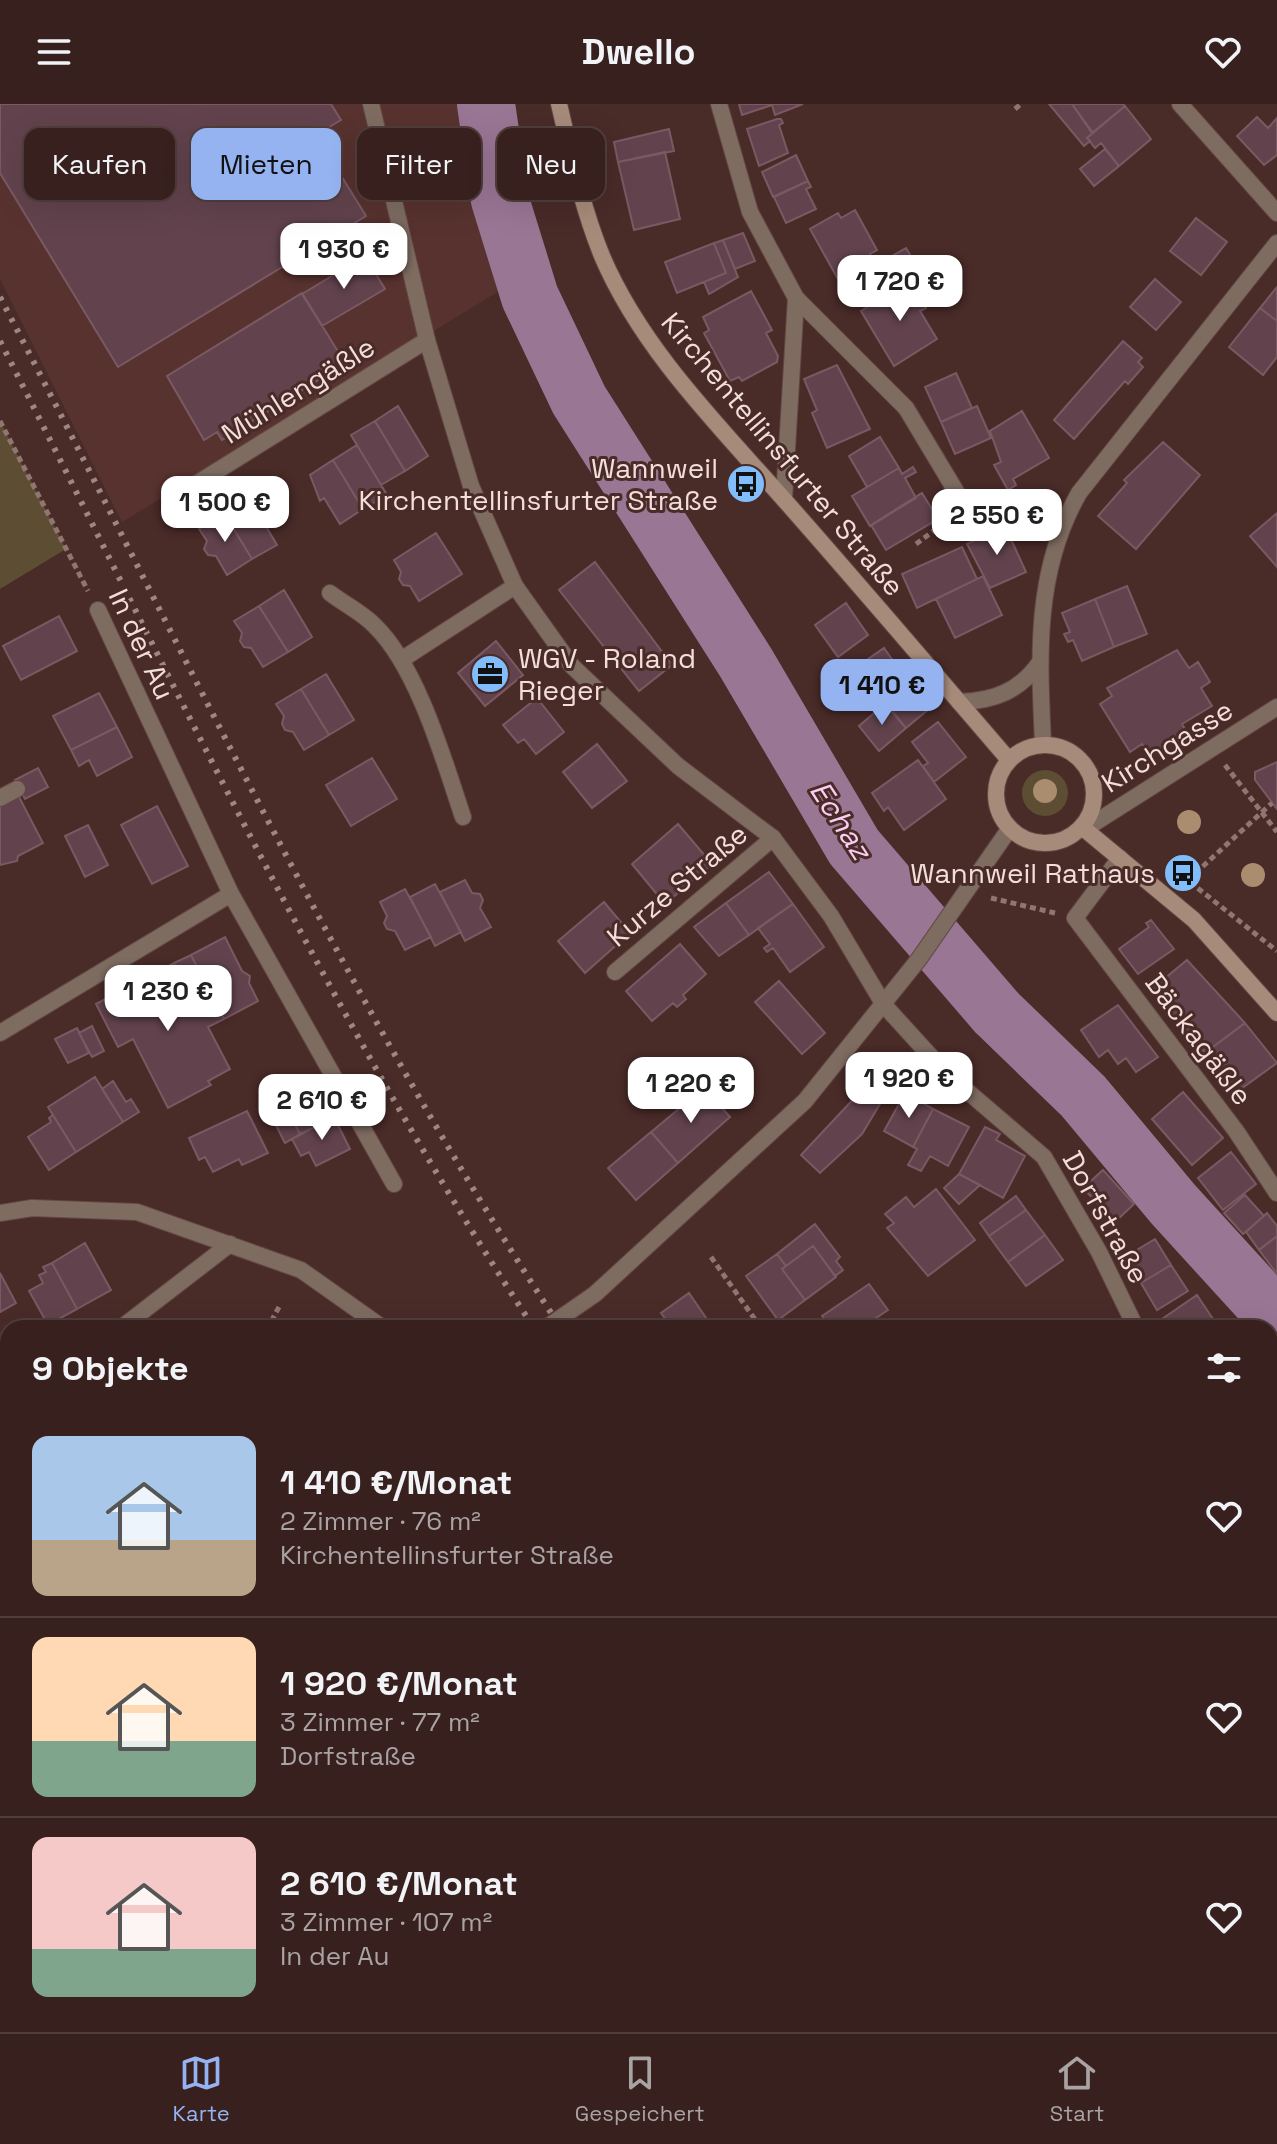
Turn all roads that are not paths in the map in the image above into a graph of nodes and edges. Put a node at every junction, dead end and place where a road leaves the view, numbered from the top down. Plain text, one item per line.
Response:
1 (371, 104) edge
2 (559, 104) edge
3 (719, 104) edge
4 (1180, 104) edge
5 (1277, 213) edge
6 (1277, 243) edge
7 (796, 298) junction
8 (427, 340) junction
9 (196, 484) dead end
10 (784, 499) junction
11 (1058, 532) junction
12 (515, 586) junction
13 (330, 593) dead end
14 (98, 610) road end
15 (401, 660) junction
16 (1040, 662) junction
17 (959, 702) junction
18 (1277, 707) edge
19 (1043, 744) junction
20 (1009, 760) junction
21 (17, 789) dead end
22 (0, 798) edge
23 (463, 817) dead end
24 (1010, 828) junction
25 (1083, 828) junction
26 (773, 838) junction
27 (1120, 858) junction
28 (231, 894) junction
29 (615, 972) dead end
30 (884, 1005) junction
31 (1277, 1013) edge
32 (0, 1033) edge
33 (394, 1184) dead end
34 (1277, 1193) edge
35 (0, 1213) edge
36 (230, 1244) junction
37 (131, 1320) edge
38 (372, 1320) edge
39 (558, 1320) edge
40 (1132, 1320) edge

1 - 8 street, Dorfstraße
2 - 10 main road, Kirchentellinsfurter Straße
3 - 7 street
4 - 5 street
6 - 11 street
7 - 10 street
7 - 11 street
8 - 9 street, Mühlengäßle
8 - 12 street, Dorfstraße
10 - 17 main road, Kirchentellinsfurter Straße
11 - 16 street
12 - 15 street
12 - 26 street, Dorfstraße
13 - 15 street
14 - 28 street, In der Au
15 - 23 street
16 - 17 street
16 - 19 street
17 - 20 main road, Kirchentellinsfurter Straße
18 - 25 street, Kirchgasse
19 - 20 main road
19 - 25 main road
20 - 24 main road
21 - 22 street
24 - 25 main road
24 - 30 street
25 - 27 main road
26 - 29 street, Kurze Straße
26 - 30 street, Dorfstraße
27 - 31 main road
27 - 34 street, Bäckagäßle
28 - 32 street
28 - 33 street, In der Au
30 - 39 street
30 - 40 street, Dorfstraße
35 - 36 street
36 - 37 street
36 - 38 street

